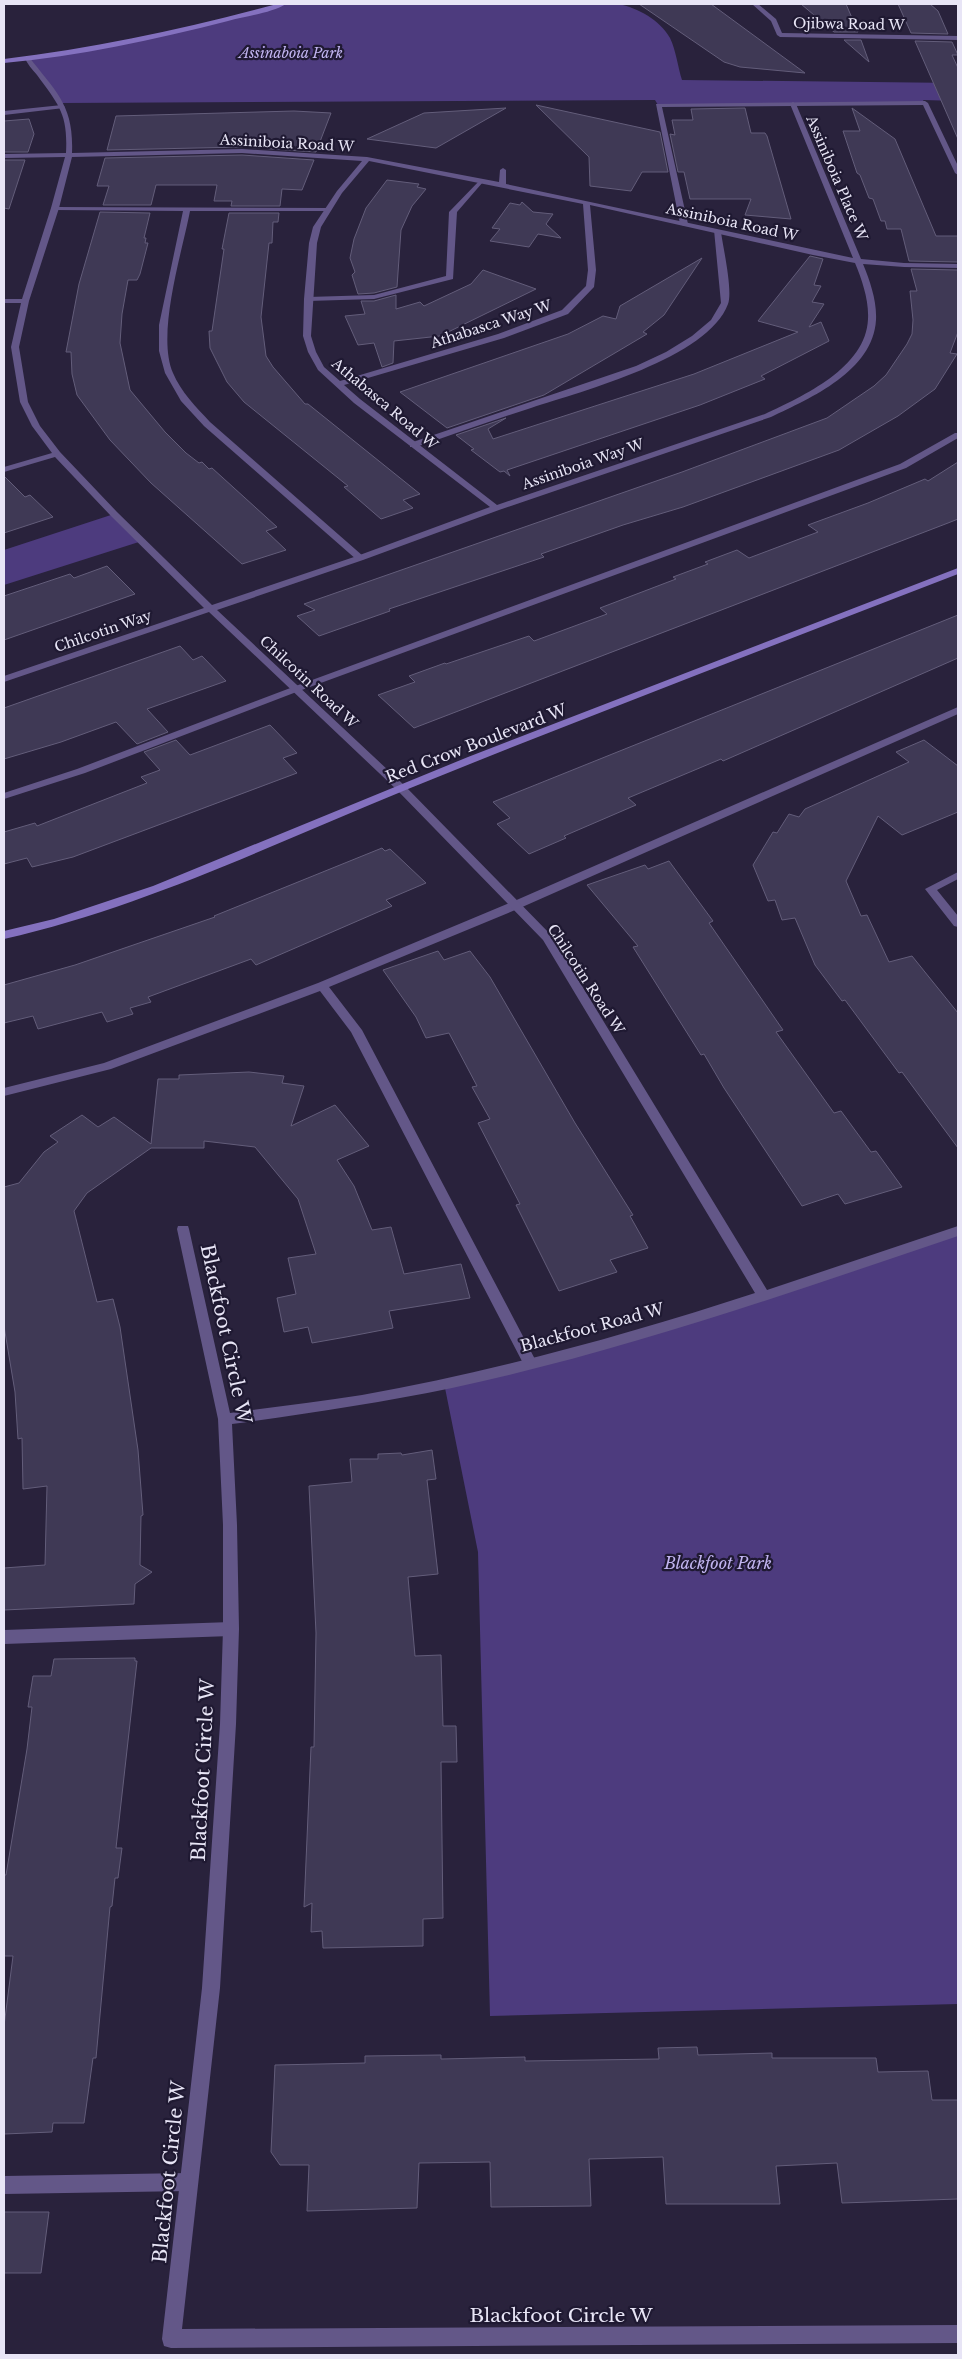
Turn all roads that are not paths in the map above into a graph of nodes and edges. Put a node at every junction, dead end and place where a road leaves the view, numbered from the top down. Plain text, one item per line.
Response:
1 (283, 4) edge
2 (755, 4) edge
3 (958, 38) edge
4 (27, 58) junction
5 (4, 61) edge
6 (793, 104) junction
7 (62, 107) junction
8 (4, 113) edge
9 (69, 155) junction
10 (4, 156) edge
11 (367, 159) junction
12 (503, 170) dead end
13 (958, 174) edge
14 (481, 181) junction
15 (502, 185) junction
16 (586, 203) junction
17 (56, 208) junction
18 (186, 208) junction
19 (327, 209) junction
20 (684, 224) junction
21 (717, 232) junction
22 (858, 261) junction
23 (958, 266) edge
24 (308, 299) junction
25 (4, 301) edge
26 (25, 301) junction
27 (338, 384) junction
28 (958, 435) edge
29 (413, 445) junction
30 (56, 454) junction
31 (4, 470) edge
32 (496, 508) junction
33 (360, 558) junction
34 (958, 571) edge
35 (211, 609) junction
36 (4, 679) edge
37 (296, 689) junction
38 (958, 710) edge
39 (401, 788) junction
40 (4, 796) edge
41 (958, 875) edge
42 (516, 905) junction
43 (958, 923) edge
44 (4, 935) edge
45 (322, 986) junction
46 (4, 1092) edge
47 (183, 1229) dead end
48 (958, 1230) edge
49 (764, 1295) junction
50 (530, 1363) junction
51 (225, 1419) junction
52 (232, 1629) junction
53 (4, 1637) edge
54 (189, 2182) junction
55 (4, 2185) edge
56 (958, 2334) edge

1 - 4 street
2 - 3 street, Ojibwa Road W
4 - 5 street
4 - 7 street, Chilcotin Road W
6 - 13 street
6 - 20 street
6 - 22 street, Assiniboia Place W
7 - 8 street
7 - 9 street, Chilcotin Road W
9 - 10 street, Assiniboia Road W
9 - 11 street, Assiniboia Road W
9 - 17 street, Chilcotin Road W
11 - 14 street, Assiniboia Road W
11 - 19 street, Athabasca Road W
12 - 15 street
14 - 15 street, Assiniboia Road W
14 - 24 street
15 - 16 street, Assiniboia Road W
16 - 20 street, Assiniboia Road W
16 - 27 street, Athabasca Way W
17 - 18 street
17 - 26 street, Chilcotin Road W
18 - 19 street
18 - 33 street
19 - 24 street, Athabasca Road W
20 - 21 street, Assiniboia Road W
21 - 22 street, Assiniboia Road W
21 - 29 street
22 - 23 street, Assiniboia Road W
22 - 32 street, Assiniboia Way W
24 - 27 street, Athabasca Road W
25 - 26 street
26 - 30 street, Chilcotin Road W
27 - 29 street, Athabasca Road W
28 - 37 street
29 - 32 street, Athabasca Road W
30 - 31 street
30 - 35 street, Chilcotin Road W
32 - 33 street, Assiniboia Way W
33 - 35 street, Assiniboia Way W
34 - 39 street, Red Crow Boulevard W
35 - 36 street, Chilcotin Way
35 - 37 street, Chilcotin Road W
37 - 39 street, Chilcotin Road W
37 - 40 street
38 - 42 street
39 - 42 street, Chilcotin Road W
39 - 44 street, Red Crow Boulevard W
41 - 43 street
42 - 45 street
42 - 49 street, Chilcotin Road W
45 - 46 street
45 - 50 street
47 - 51 street, Blackfoot Circle W
48 - 49 street, Blackfoot Road W
49 - 50 street, Blackfoot Road W
50 - 51 street, Blackfoot Road W
51 - 52 street, Blackfoot Circle W
52 - 53 street
52 - 54 street, Blackfoot Circle W
54 - 55 street
54 - 56 street, Blackfoot Circle W

